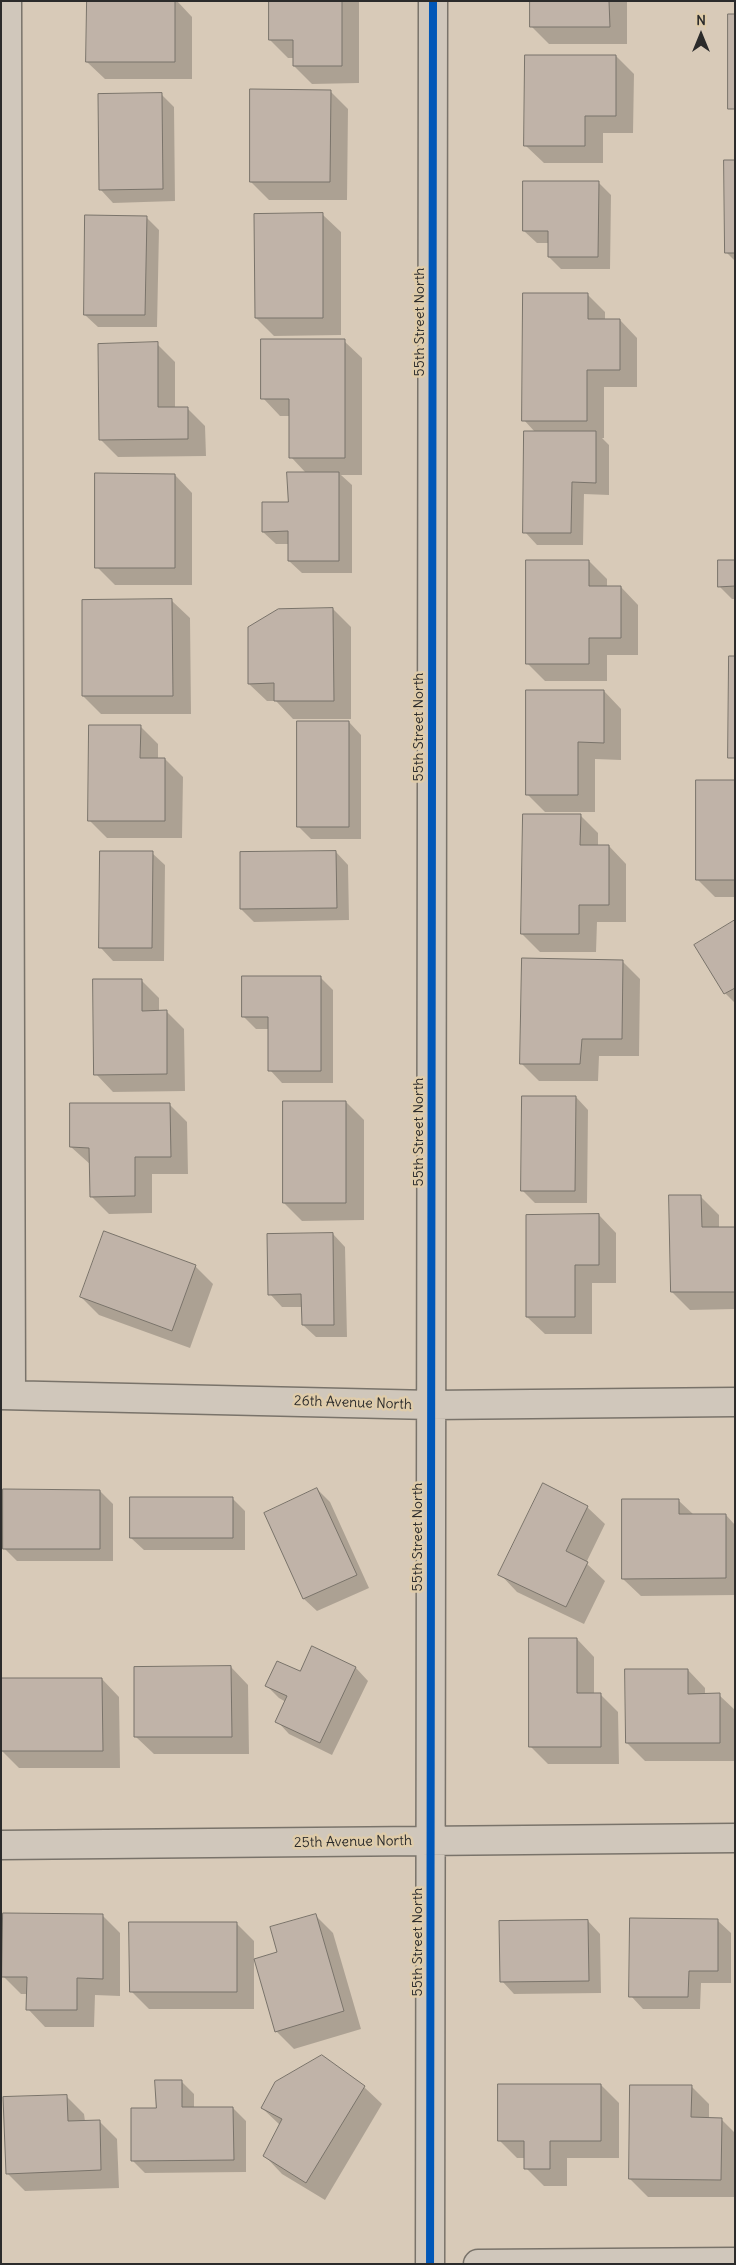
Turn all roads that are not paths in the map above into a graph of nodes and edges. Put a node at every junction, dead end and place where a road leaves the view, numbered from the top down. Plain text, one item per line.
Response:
1 (7, 1) edge
2 (433, 1) edge
3 (6, 1394) edge
4 (735, 1402) edge
5 (431, 1406) junction
6 (735, 1838) edge
7 (430, 1841) junction
8 (1, 1845) edge
9 (735, 2262) edge
10 (430, 2264) edge
11 (478, 2264) edge

1 - 3 street
2 - 5 street, 55th Street North
3 - 5 street, 26th Avenue North
4 - 5 street, 26th Avenue North
5 - 7 street, 55th Street North
6 - 7 street, 25th Avenue North
7 - 8 street, 25th Avenue North
7 - 10 street, 55th Street North
9 - 11 street

